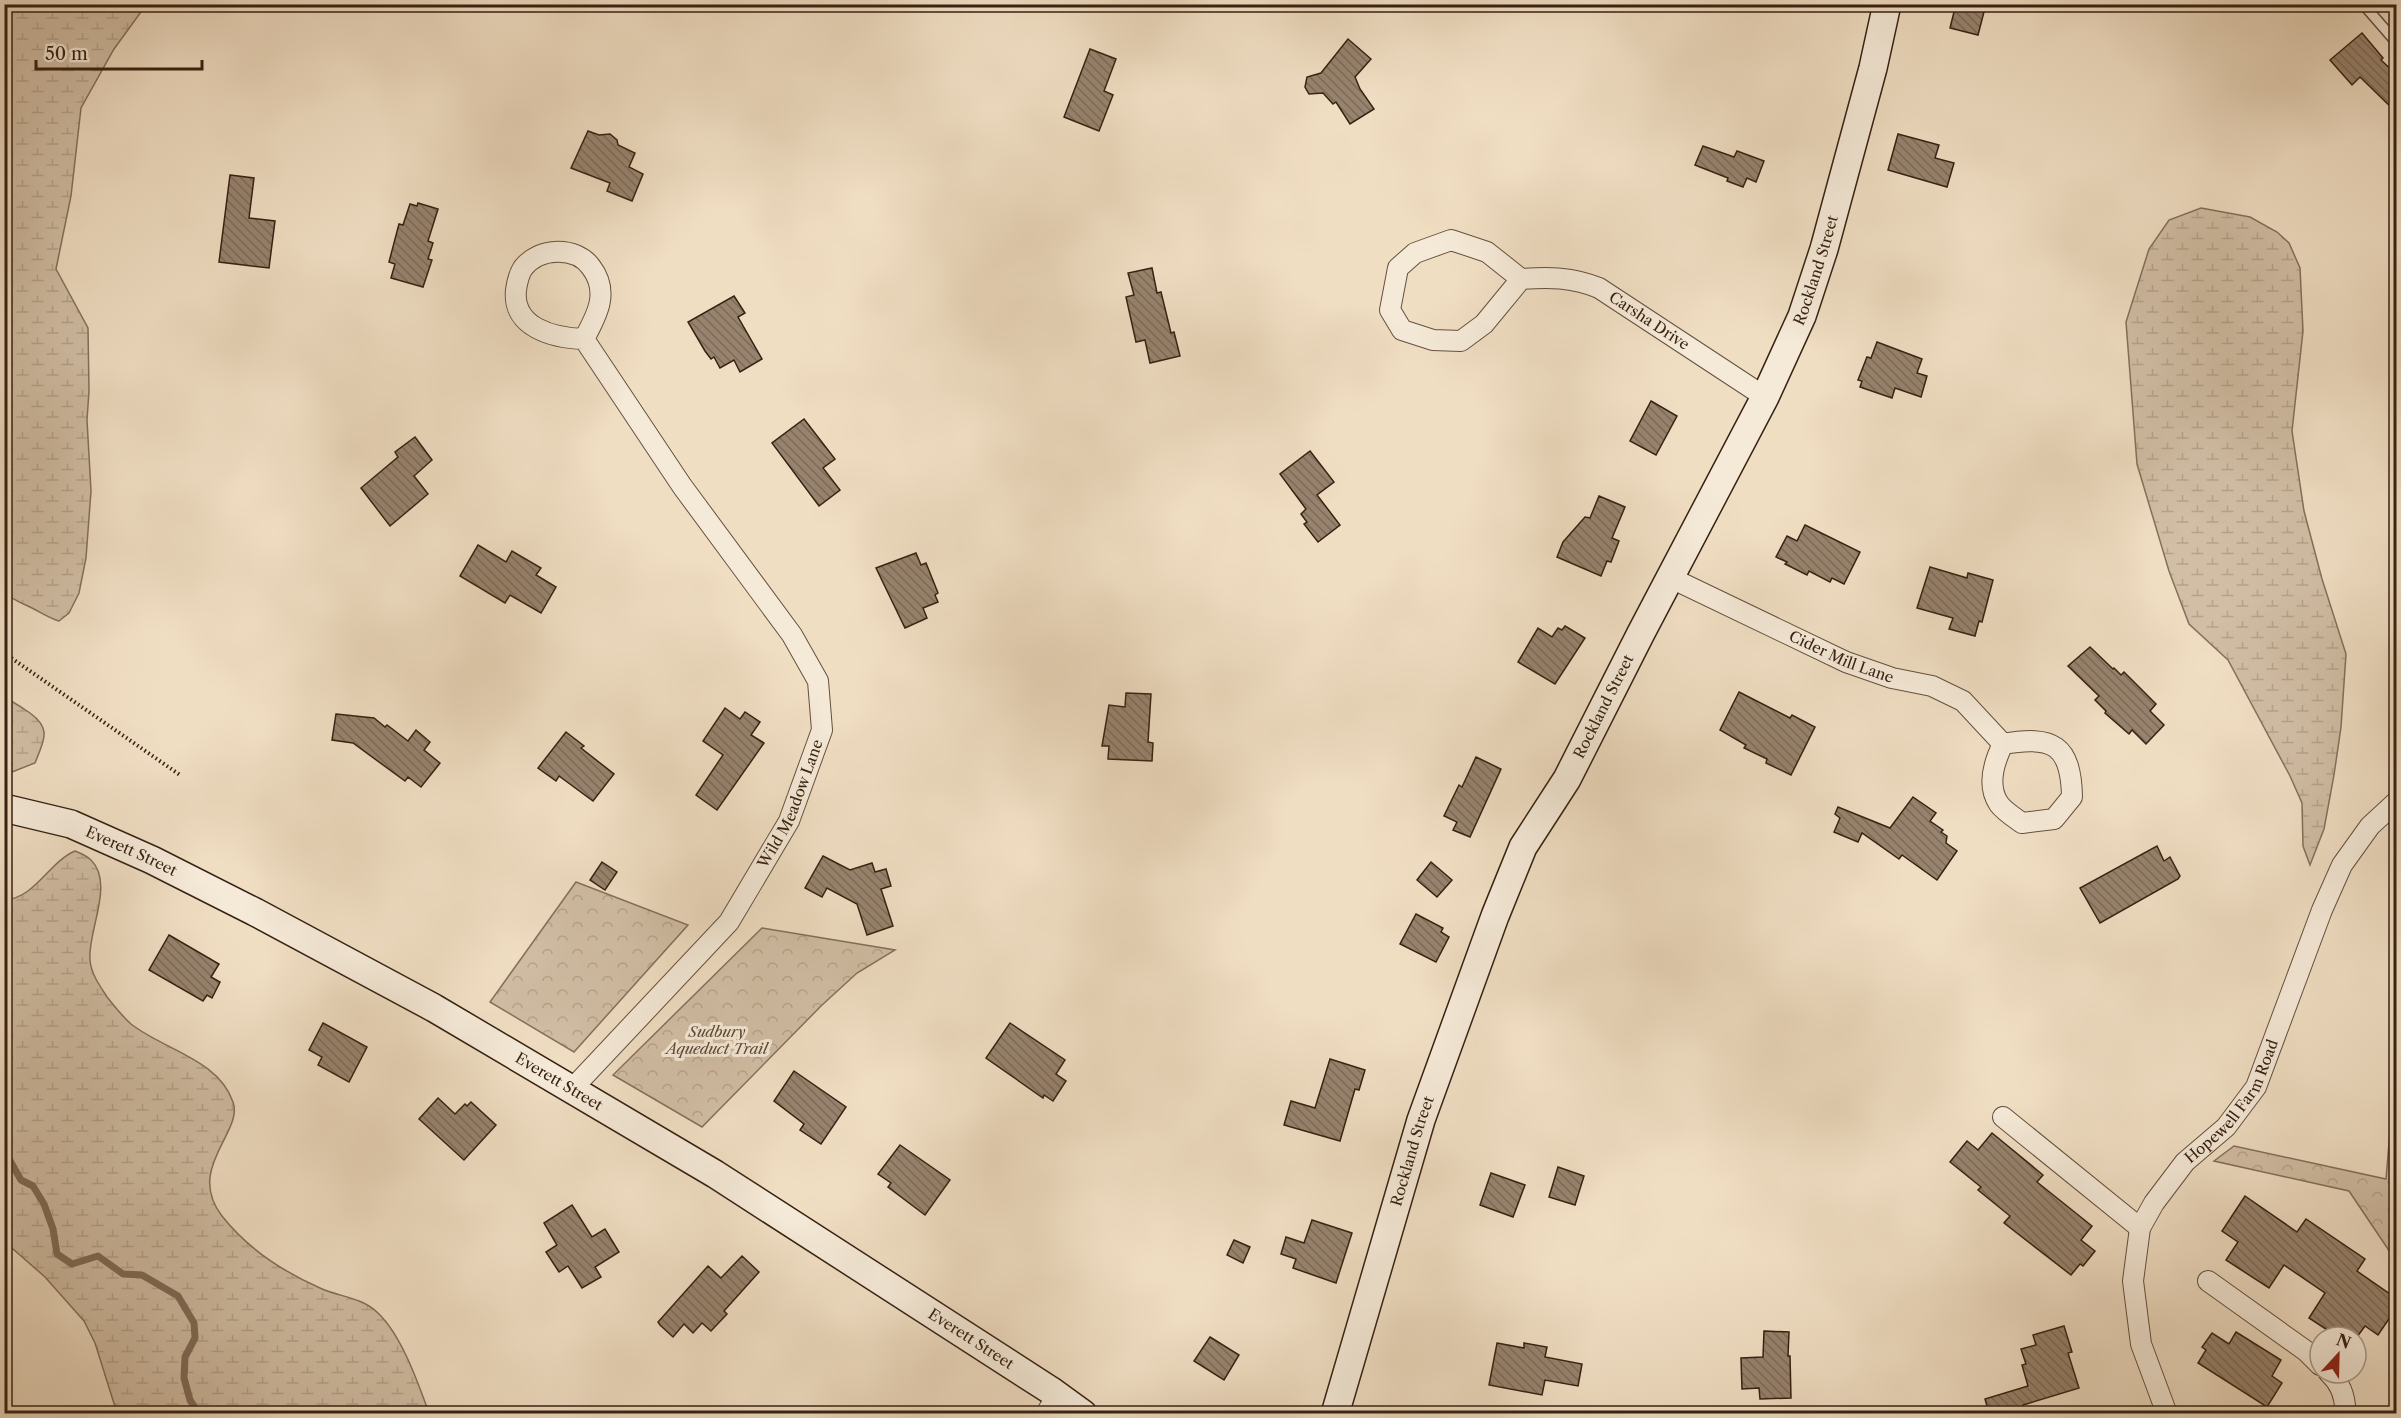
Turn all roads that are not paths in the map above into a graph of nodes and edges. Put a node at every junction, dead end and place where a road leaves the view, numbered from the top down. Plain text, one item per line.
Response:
1 (1887, 4) edge
2 (2363, 4) edge
3 (2396, 42) edge
4 (1521, 279) junction
5 (584, 339) junction
6 (1765, 397) junction
7 (1671, 578) junction
8 (2003, 744) junction
9 (2397, 802) edge
10 (4, 808) edge
11 (572, 1089) junction
12 (2003, 1117) dead end
13 (2140, 1228) junction
14 (2208, 1281) dead end
15 (2308, 1353) edge
16 (2340, 1385) edge
17 (1052, 1404) edge
18 (1083, 1413) edge
19 (1335, 1413) edge
20 (2167, 1413) edge
21 (2345, 1413) edge

1 - 6 street, Rockland Street
2 - 3 lane
4 - 4 street
4 - 6 street, Carsha Drive
5 - 5 street
5 - 11 street, Wild Meadow Lane
6 - 7 street, Rockland Street
7 - 8 street, Cider Mill Lane
7 - 19 street, Rockland Street
8 - 8 street
9 - 13 street, Hopewell Farm Road
10 - 11 street, Everett Street
11 - 17 street, Everett Street
12 - 13 street
13 - 20 street, Hopewell Farm Road
14 - 15 street
16 - 21 street
17 - 18 street, Everett Street

